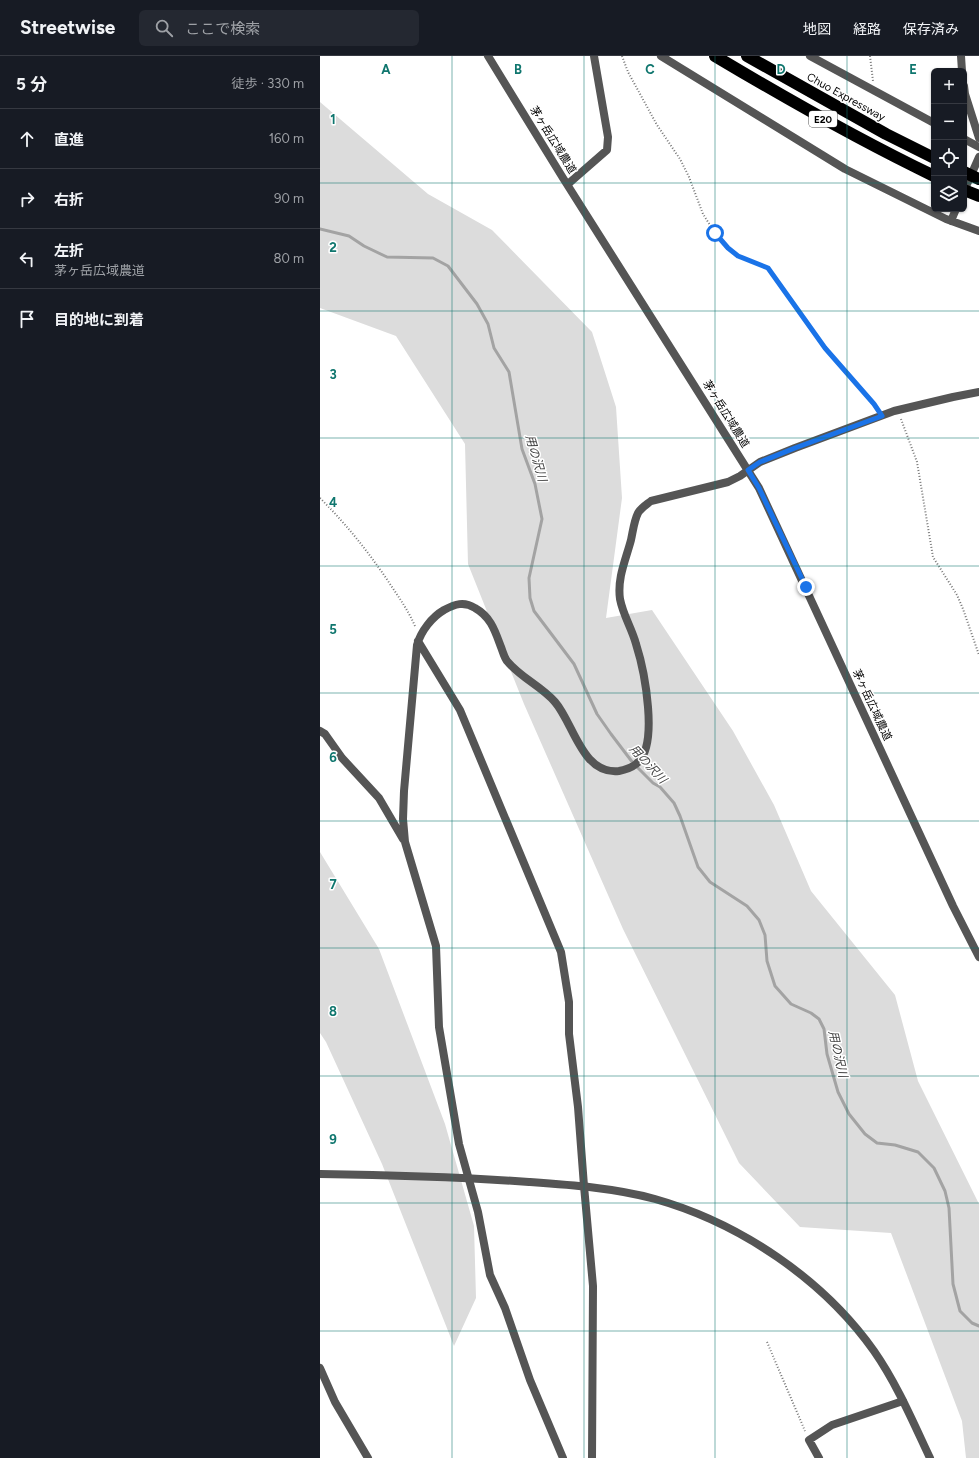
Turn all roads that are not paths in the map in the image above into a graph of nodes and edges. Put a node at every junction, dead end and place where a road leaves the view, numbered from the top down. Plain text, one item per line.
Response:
1 (488, 56) edge
2 (594, 56) edge
3 (662, 56) edge
4 (715, 56) edge
5 (747, 56) edge
6 (810, 56) edge
7 (961, 56) edge
8 (962, 68) edge
9 (967, 100) edge
10 (931, 121) edge
11 (979, 138) edge
12 (966, 140) edge
13 (979, 147) edge
14 (931, 157) edge
15 (979, 157) edge
16 (967, 173) edge
17 (931, 175) edge
18 (979, 178) edge
19 (967, 183) edge
20 (568, 184) junction
21 (967, 191) edge
22 (979, 196) edge
23 (953, 215) edge
24 (979, 231) edge
25 (979, 392) edge
26 (748, 470) junction
27 (419, 639) junction
28 (320, 731) edge
29 (405, 842) junction
30 (979, 957) edge
31 (320, 1174) edge
32 (584, 1186) junction
33 (320, 1368) edge
34 (903, 1401) junction
35 (368, 1458) edge
36 (563, 1458) edge
37 (592, 1458) edge
38 (819, 1458) edge
39 (930, 1458) edge

1 - 20 street, 茅ヶ岳広域農道
2 - 20 street
3 - 23 street
4 - 17 highway, E20
5 - 14 highway, Chuo Expressway / E20
6 - 10 street
7 - 8 street
9 - 11 street
12 - 13 street
15 - 19 street
16 - 18 highway
20 - 26 street, 茅ヶ岳広域農道
21 - 22 highway
23 - 24 street
25 - 26 street
26 - 27 street
26 - 30 street, 茅ヶ岳広域農道
27 - 29 street
27 - 32 street
28 - 29 street
29 - 36 street
31 - 32 street
32 - 34 street
32 - 37 street
33 - 35 street
34 - 38 street
34 - 39 street

